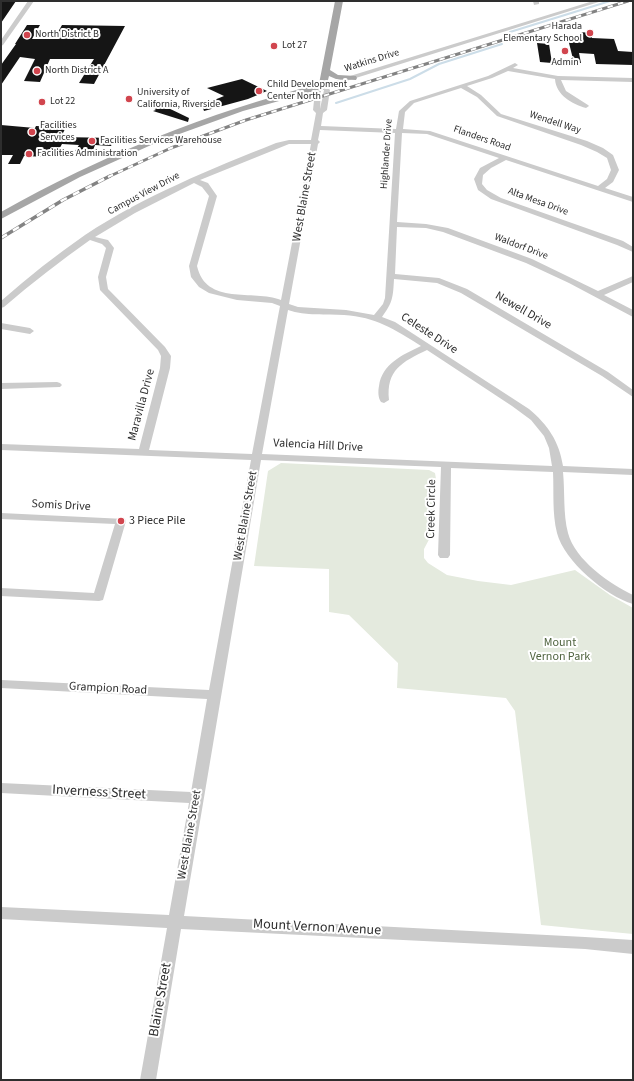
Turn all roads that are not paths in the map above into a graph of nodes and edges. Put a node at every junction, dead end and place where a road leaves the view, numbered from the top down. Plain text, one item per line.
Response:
1 (31, 1) edge
2 (339, 1) edge
3 (598, 1) edge
4 (1, 44) edge
5 (515, 65) dead end
6 (507, 69) junction
7 (326, 71) junction
8 (354, 78) junction
9 (558, 78) junction
10 (633, 80) edge
11 (323, 86) junction
12 (462, 86) junction
13 (290, 95) junction
14 (317, 98) junction
15 (586, 106) dead end
16 (320, 112) junction
17 (318, 128) junction
18 (399, 130) junction
19 (316, 142) junction
20 (505, 158) junction
21 (192, 180) junction
22 (599, 189) junction
23 (633, 200) edge
24 (1, 216) edge
25 (394, 224) junction
26 (88, 237) junction
27 (633, 250) edge
28 (390, 276) junction
29 (633, 279) edge
30 (597, 295) junction
31 (1, 305) edge
32 (286, 305) junction
33 (633, 314) edge
34 (377, 317) junction
35 (1, 326) edge
36 (30, 331) dead end
37 (427, 347) junction
38 (57, 385) dead end
39 (1, 386) edge
40 (633, 394) edge
41 (384, 400) dead end
42 (1, 447) edge
43 (142, 452) junction
44 (257, 456) junction
45 (446, 464) junction
46 (558, 469) junction
47 (633, 472) edge
48 (1, 516) edge
49 (444, 555) dead end
50 (1, 592) edge
51 (633, 600) edge
52 (1, 684) edge
53 (215, 695) junction
54 (1, 788) edge
55 (197, 798) junction
56 (1, 913) edge
57 (175, 921) junction
58 (633, 947) edge
59 (148, 1080) edge

1 - 4 street
2 - 7 main road, West Blaine Street
3 - 8 street, Watkins Drive
5 - 6 street, Highlander Drive
6 - 9 street
6 - 12 street, Highlander Drive
7 - 8 main road
7 - 11 main road, West Blaine Street
8 - 11 street, Watkins Drive
9 - 10 street
9 - 15 street
11 - 13 main road, Watkins Drive
11 - 14 street, West Blaine Street
11 - 16 street, West Blaine Street
12 - 18 street, Highlander Drive
12 - 22 street, Wendell Way
13 - 14 main road
13 - 24 main road, Watkins Drive
14 - 16 street, West Blaine Street
16 - 17 street, West Blaine Street
17 - 18 street, Flanders Road
17 - 19 street, West Blaine Street
18 - 20 street, Flanders Road
18 - 25 street, Highlander Drive
19 - 21 street, Campus View Drive
19 - 32 street, West Blaine Street
20 - 22 street, Flanders Road
20 - 27 street, Alta Mesa Drive
21 - 26 street, Campus View Drive
21 - 32 street, Celeste Drive
22 - 23 street, Flanders Road
25 - 28 street, Highlander Drive
25 - 30 street, Waldorf Drive
26 - 31 street, Campus View Drive
26 - 43 street, Maravilla Drive
28 - 34 street, Highlander Drive
28 - 40 street, Newell Drive
29 - 30 street
30 - 33 street, Waldorf Drive
32 - 34 street, Celeste Drive
32 - 44 street, West Blaine Street
34 - 37 street, Celeste Drive
35 - 36 street
37 - 41 street
37 - 46 street, Celeste Drive
38 - 39 street
42 - 43 street, Valencia Hill Drive
43 - 44 street, Valencia Hill Drive
44 - 45 street, Valencia Hill Drive
44 - 53 street, West Blaine Street
45 - 46 street, Valencia Hill Drive
45 - 49 street, Creek Circle
46 - 47 street, Valencia Hill Drive
46 - 51 street, Celeste Drive
48 - 50 street, Somis Drive
52 - 53 street, Grampion Road
53 - 55 street, West Blaine Street
54 - 55 street, Inverness Street
55 - 57 street, West Blaine Street
56 - 57 street, Mount Vernon Avenue
57 - 58 street, Mount Vernon Avenue
57 - 59 street, Blaine Street

